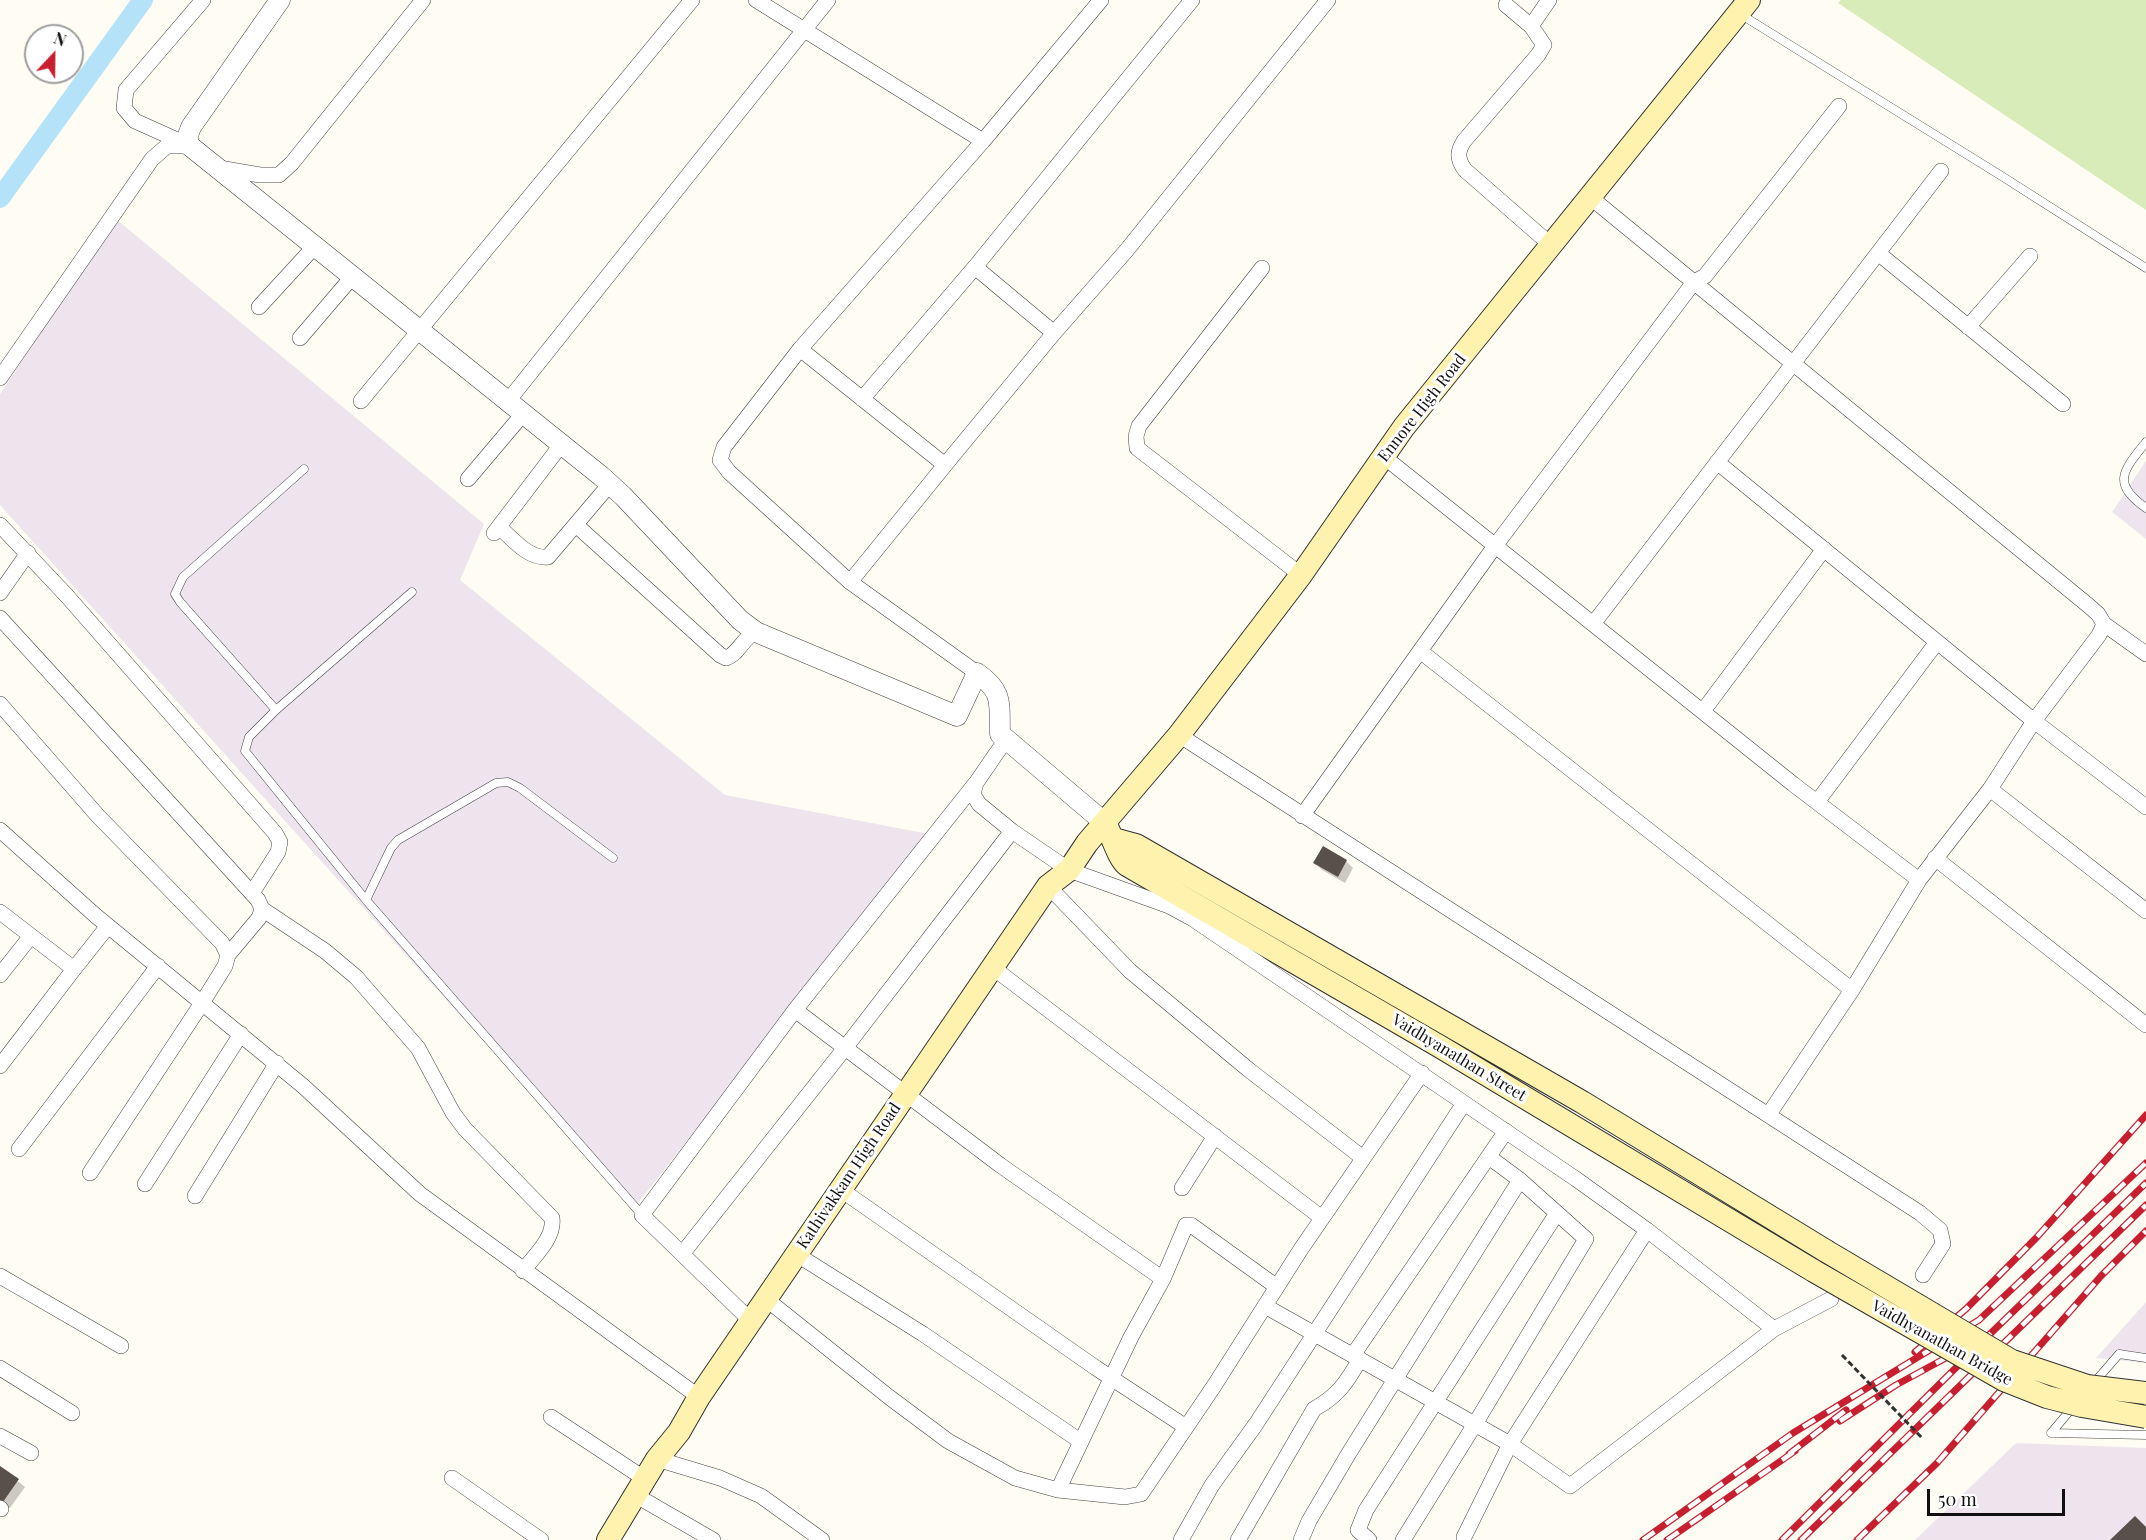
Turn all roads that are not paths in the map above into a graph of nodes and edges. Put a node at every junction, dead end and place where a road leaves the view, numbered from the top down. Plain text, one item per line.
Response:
1 (203, 0) edge
2 (280, 0) edge
3 (423, 0) edge
4 (692, 0) edge
5 (756, 0) edge
6 (828, 0) edge
7 (1101, 0) edge
8 (1192, 0) edge
9 (1328, 0) edge
10 (1549, 0) edge
11 (1505, 2) edge
12 (1744, 6) edge
13 (1531, 26) junction
14 (804, 30) junction
15 (1839, 106) dead end
16 (983, 141) junction
17 (190, 146) junction
18 (219, 168) junction
19 (1941, 171) dead end
20 (1590, 197) junction
21 (316, 245) junction
22 (1551, 245) junction
23 (1878, 253) junction
24 (2030, 256) dead end
25 (975, 267) junction
26 (1262, 268) dead end
27 (2146, 268) edge
28 (353, 276) junction
29 (1694, 282) junction
30 (259, 307) dead end
31 (1968, 327) junction
32 (420, 329) junction
33 (1054, 333) junction
34 (300, 338) dead end
35 (800, 349) junction
36 (1793, 363) junction
37 (0, 378) edge
38 (862, 399) junction
39 (362, 401) dead end
40 (2063, 404) dead end
41 (516, 408) junction
42 (2146, 442) edge
43 (561, 445) junction
44 (1383, 456) junction
45 (1717, 462) junction
46 (945, 465) junction
47 (304, 469) dead end
48 (468, 479) dead end
49 (610, 484) junction
50 (2146, 508) edge
51 (0, 525) edge
52 (576, 525) junction
53 (1495, 546) junction
54 (1824, 549) junction
55 (28, 553) junction
56 (1301, 575) junction
57 (850, 582) junction
58 (412, 592) dead end
59 (0, 593) edge
60 (0, 618) edge
61 (1593, 624) junction
62 (2104, 624) junction
63 (756, 632) junction
64 (1937, 642) junction
65 (1420, 651) junction
66 (2146, 654) edge
67 (977, 672) junction
68 (0, 704) edge
69 (276, 710) junction
70 (1703, 711) junction
71 (2034, 721) junction
72 (1179, 735) junction
73 (1007, 738) junction
74 (976, 783) junction
75 (1990, 789) junction
76 (1817, 802) junction
77 (2146, 807) edge
78 (1302, 816) junction
79 (0, 830) edge
80 (1012, 831) junction
81 (1110, 831) junction
82 (0, 843) edge
83 (27, 854) junction
84 (613, 858) dead end
85 (1935, 858) junction
86 (1069, 870) junction
87 (1919, 880) junction
88 (1048, 886) junction
89 (252, 893) junction
90 (366, 900) junction
91 (262, 909) junction
92 (2146, 911) edge
93 (0, 912) edge
94 (108, 926) junction
95 (31, 936) junction
96 (228, 955) junction
97 (158, 966) junction
98 (992, 967) junction
99 (74, 969) junction
100 (0, 975) edge
101 (1852, 990) junction
102 (202, 1003) junction
103 (795, 1010) junction
104 (2146, 1025) edge
105 (241, 1034) junction
106 (845, 1048) junction
107 (277, 1063) junction
108 (0, 1066) edge
109 (1422, 1073) junction
110 (906, 1093) junction
111 (1464, 1103) junction
112 (1769, 1114) junction
113 (1506, 1131) junction
114 (1215, 1136) junction
115 (19, 1149) dead end
116 (1490, 1157) junction
117 (1363, 1158) junction
118 (90, 1173) dead end
119 (1520, 1180) junction
120 (145, 1184) dead end
121 (1182, 1188) dead end
122 (840, 1190) junction
123 (195, 1196) dead end
124 (1557, 1213) junction
125 (642, 1215) junction
126 (1322, 1218) junction
127 (1647, 1230) junction
128 (1826, 1251) joint
129 (682, 1254) junction
130 (796, 1254) junction
131 (523, 1271) junction
132 (1814, 1271) joint
133 (1923, 1275) dead end
134 (0, 1276) edge
135 (1162, 1279) junction
136 (1277, 1287) junction
137 (766, 1299) junction
138 (1831, 1299) dead end
139 (1264, 1306) junction
140 (751, 1321) junction
141 (1774, 1329) junction
142 (1314, 1334) junction
143 (120, 1346) dead end
144 (1356, 1357) junction
145 (2146, 1358) edge
146 (0, 1368) edge
147 (1111, 1378) junction
148 (1394, 1379) junction
149 (2146, 1394) edge
150 (699, 1397) junction
151 (1434, 1402) junction
152 (72, 1413) dead end
153 (551, 1417) dead end
154 (2146, 1417) edge
155 (1476, 1424) junction
156 (1186, 1428) junction
157 (2146, 1435) edge
158 (0, 1436) edge
159 (1080, 1441) junction
160 (1510, 1444) junction
161 (31, 1453) dead end
162 (657, 1459) junction
163 (452, 1478) dead end
164 (640, 1487) junction
165 (1058, 1490) junction
166 (1464, 1537) dead end
167 (541, 1540) edge
168 (608, 1540) edge
169 (713, 1540) edge
170 (822, 1540) edge
171 (1181, 1540) edge
172 (1238, 1540) edge
173 (1301, 1540) edge
174 (1369, 1540) edge
175 (1403, 1540) edge

1 - 17 street
2 - 17 street
3 - 18 street
4 - 32 street
5 - 14 street
6 - 14 street
7 - 16 street
8 - 25 street
9 - 33 street
10 - 13 street
11 - 13 street
12 - 20 main road, Ennore High Road
12 - 27 lane
13 - 22 street
14 - 16 street
14 - 41 street
15 - 29 street
16 - 35 street
17 - 18 street
17 - 37 street
18 - 21 street
19 - 23 street
20 - 22 main road, Ennore High Road
20 - 29 street
21 - 28 street
21 - 30 street
22 - 44 main road, Ennore High Road
23 - 31 street
23 - 36 street
24 - 31 street
25 - 33 street
25 - 38 street
26 - 56 street
28 - 32 street
28 - 34 street
29 - 36 street
29 - 53 street
31 - 40 street
32 - 39 street
32 - 41 street
33 - 46 street
35 - 38 street
35 - 57 street
36 - 45 street
36 - 62 street
38 - 46 street
41 - 43 street
41 - 48 street
42 - 50 lane
43 - 49 street
43 - 52 street
44 - 53 street
44 - 56 main road, Ennore High Road
45 - 54 street
45 - 61 street
46 - 57 street
47 - 69 lane
49 - 52 street
49 - 63 street
51 - 55 street
52 - 63 street
53 - 61 street
53 - 65 street
54 - 64 street
54 - 70 street
55 - 59 street
55 - 89 street
56 - 72 main road, Ennore High Road
57 - 67 street
58 - 69 lane
60 - 89 street
61 - 70 street
62 - 66 street
62 - 71 street
63 - 67 street
64 - 71 street
64 - 76 street
65 - 78 street
65 - 101 street
67 - 73 street
68 - 96 street
69 - 90 lane
70 - 76 street
71 - 75 street
71 - 77 street
72 - 78 street
72 - 81 main road, Ennore High Road
73 - 74 street
73 - 81 street
74 - 80 street
74 - 103 street
75 - 85 street
75 - 92 street
76 - 87 street
78 - 112 street
79 - 83 street
80 - 86 street
80 - 106 street
81 - 86 main road, Kathivakkam High Road
81 - 128 main road, Vaidhyanathan Street
81 - 132 main road, Vaidhyanathan Street
82 - 83 street
83 - 94 street
84 - 90 lane
85 - 87 street
85 - 104 street
86 - 88 main road, Kathivakkam High Road
86 - 109 street
87 - 101 street
88 - 98 main road, Kathivakkam High Road
88 - 117 street
89 - 91 street
90 - 125 lane
91 - 96 street
91 - 131 street
93 - 95 street
94 - 97 street
94 - 99 street
95 - 99 street
95 - 100 street
96 - 102 street
97 - 102 street
97 - 115 street
98 - 110 main road, Kathivakkam High Road
98 - 114 street
99 - 108 street
101 - 112 street
102 - 105 street
102 - 118 street
103 - 106 street
103 - 125 street
105 - 107 street
105 - 120 street
106 - 110 street
106 - 129 street
107 - 123 street
107 - 131 street
109 - 111 street
109 - 117 street
110 - 122 main road, Kathivakkam High Road
110 - 135 street
111 - 113 street
111 - 142 street
112 - 133 street
113 - 116 street
113 - 127 street
114 - 121 street
114 - 126 street
116 - 119 street
116 - 144 street
117 - 126 street
119 - 124 street
119 - 148 street
122 - 130 main road, Kathivakkam High Road
122 - 147 street
124 - 151 street
124 - 155 street
125 - 129 street
126 - 136 street
127 - 141 street
127 - 160 street
128 - 149 main road, Vaidhyanathan Bridge, bridge
129 - 140 street
130 - 137 main road, Kathivakkam High Road
130 - 159 street
131 - 150 street
132 - 154 main road, Vaidhyanathan Bridge, bridge
134 - 143 street
135 - 136 street
135 - 147 street
136 - 139 street
137 - 140 main road, Kathivakkam High Road
137 - 165 street
138 - 141 street
139 - 142 street
139 - 156 street
140 - 150 main road, Kathivakkam High Road
141 - 160 street
142 - 144 street
142 - 171 street
144 - 148 street
144 - 172 street
145 - 157 lane
146 - 152 street
147 - 156 street
147 - 159 street
148 - 151 street
148 - 173 street
150 - 162 main road, Kathivakkam High Road
151 - 155 street
151 - 174 street
153 - 164 street
155 - 160 street
155 - 175 street
156 - 165 street
158 - 161 street
159 - 165 street
160 - 166 street
162 - 164 main road, Kathivakkam High Road
162 - 170 street
163 - 167 street
164 - 168 main road, Kathivakkam High Road
164 - 169 street

